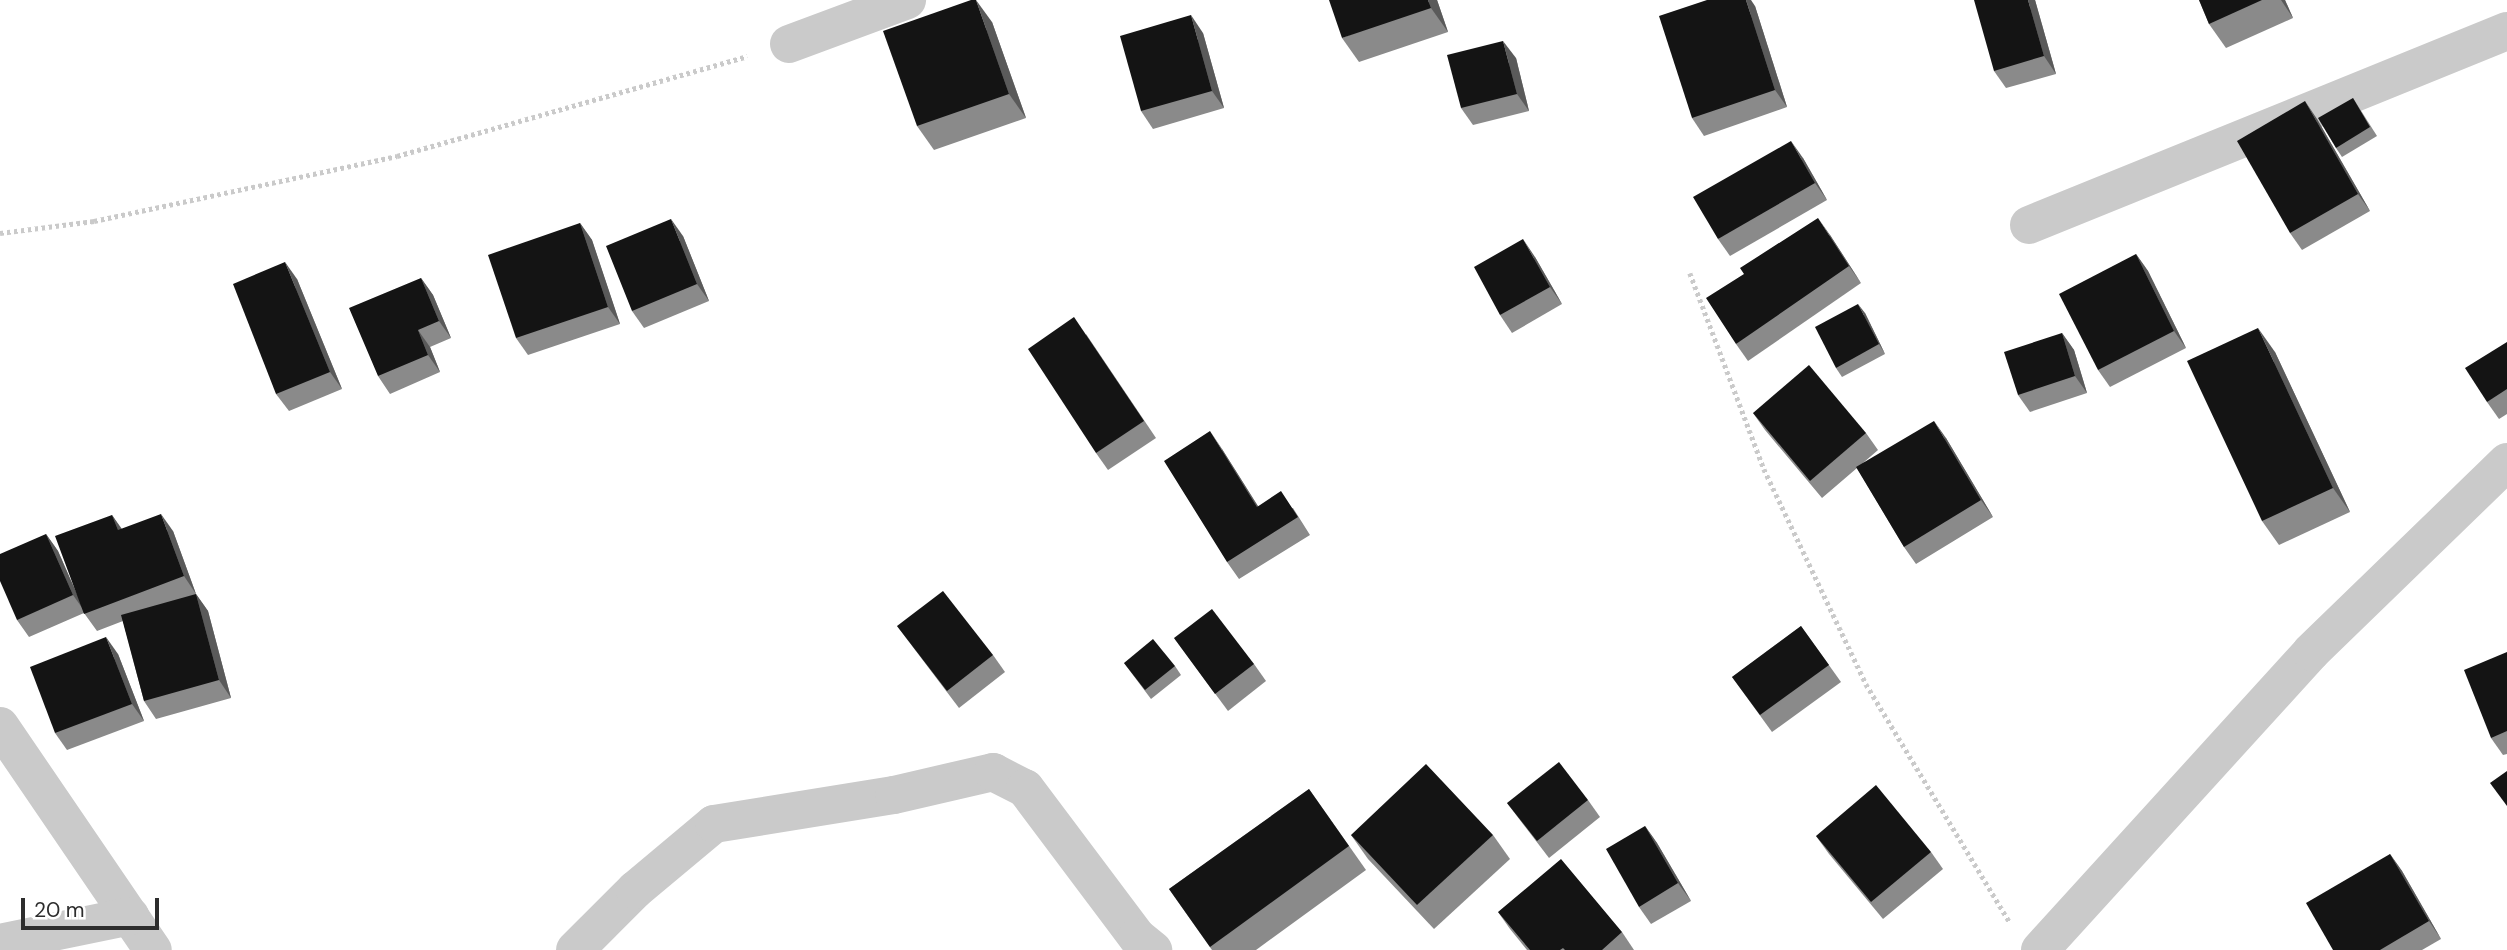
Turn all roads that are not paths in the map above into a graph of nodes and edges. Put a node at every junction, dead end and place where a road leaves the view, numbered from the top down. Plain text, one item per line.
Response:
1 (907, 0) edge
2 (2507, 31) edge
3 (789, 44) road end
4 (2029, 225) dead end
5 (2507, 462) edge
6 (0, 726) edge
7 (130, 916) junction
8 (2027, 939) edge
9 (0, 943) edge
10 (153, 950) edge
11 (575, 950) edge
12 (1153, 950) edge

1 - 3 street
2 - 4 street
5 - 8 street
6 - 7 street
7 - 9 street
7 - 10 street
11 - 12 street

